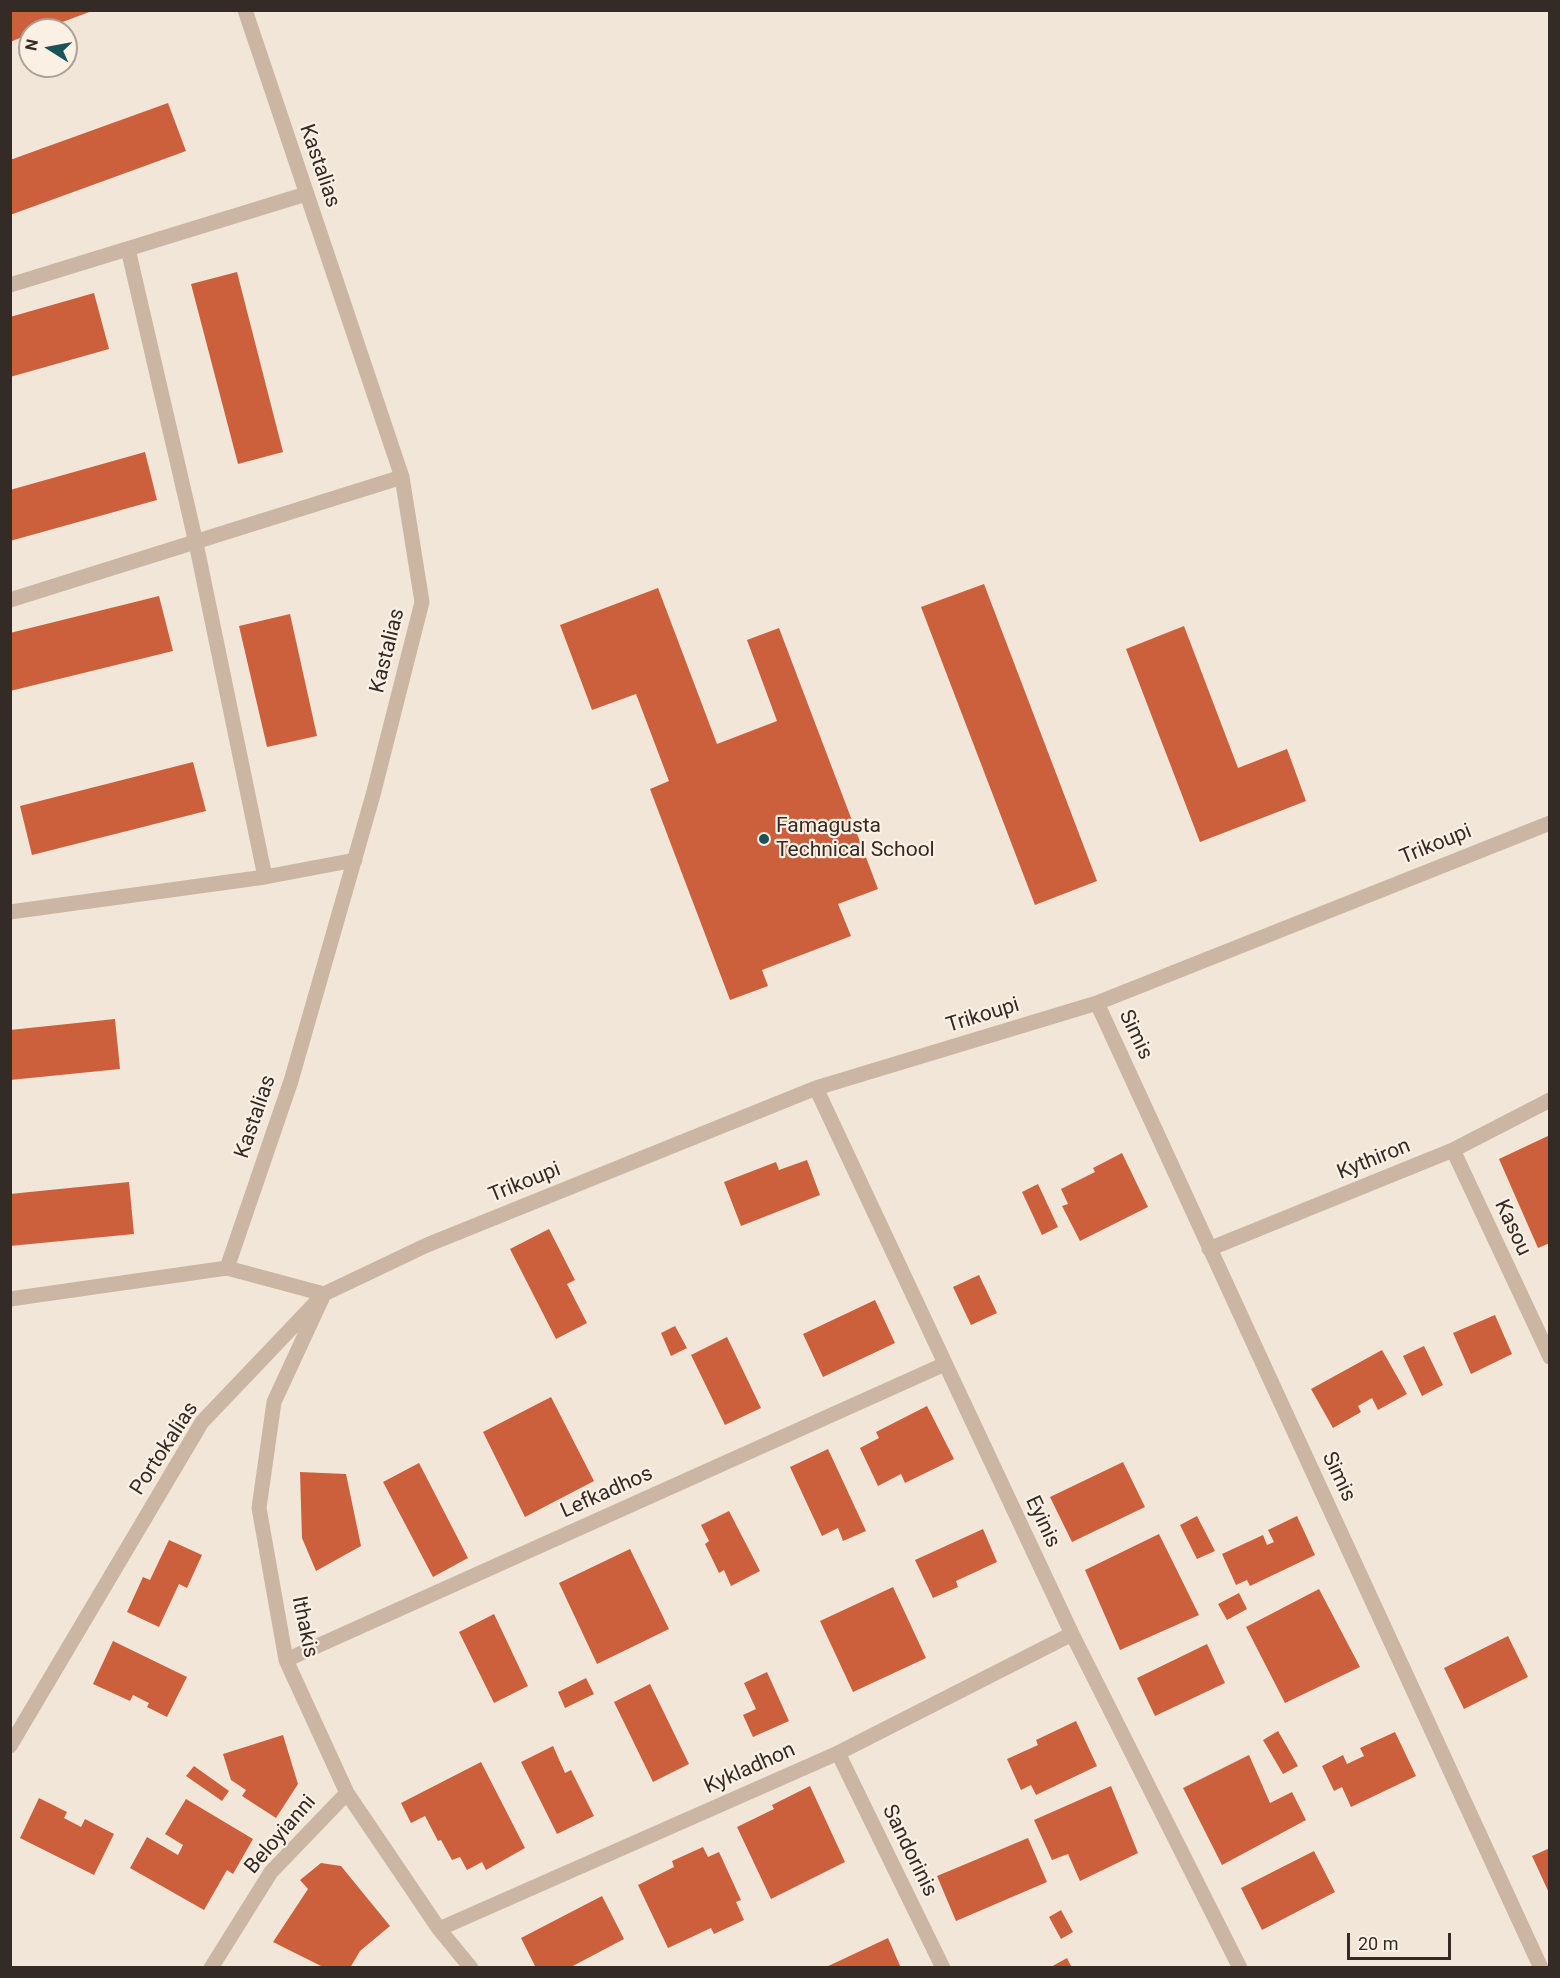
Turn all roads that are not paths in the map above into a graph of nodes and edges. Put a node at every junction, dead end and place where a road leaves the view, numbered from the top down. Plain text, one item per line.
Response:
1 (245, 10) edge
2 (306, 194) junction
3 (128, 249) junction
4 (10, 285) edge
5 (402, 477) junction
6 (196, 543) junction
7 (10, 600) edge
8 (1550, 823) edge
9 (355, 860) junction
10 (265, 878) junction
11 (11, 911) edge
12 (1097, 1003) junction
13 (816, 1088) junction
14 (1550, 1100) edge
15 (1453, 1150) junction
16 (428, 1245) joint
17 (1209, 1249) junction
18 (227, 1268) junction
19 (324, 1294) junction
20 (10, 1299) edge
21 (1550, 1357) edge
22 (945, 1364) junction
23 (1072, 1634) junction
24 (286, 1660) junction
25 (10, 1746) edge
26 (838, 1753) junction
27 (346, 1793) junction
28 (439, 1929) junction
29 (211, 1968) edge
30 (471, 1968) edge
31 (943, 1968) edge
32 (1240, 1968) edge
33 (1541, 1968) edge

1 - 2 street, Kastalias
2 - 3 street
2 - 5 street, Kastalias
3 - 4 street
3 - 6 street
5 - 6 street
5 - 9 street, Kastalias
6 - 7 street
6 - 10 street
8 - 12 street, Trikoupi
9 - 10 street
9 - 18 street, Kastalias
10 - 11 street
12 - 13 street, Trikoupi
12 - 17 street, Simis
13 - 16 street, Trikoupi
13 - 22 street, Eyinis
14 - 15 street, Kythiron
15 - 17 street, Kythiron
15 - 21 street, Kasou
16 - 19 street, Portokalias
17 - 33 street, Simis
18 - 19 street
18 - 20 street
19 - 24 street, Ithakis
19 - 25 street, Portokalias
22 - 23 street, Eyinis
22 - 24 street, Lefkadhos
23 - 26 street, Kykladhon
23 - 32 street, Eyinis
24 - 27 street, Ithakis
26 - 28 street, Kykladhon
26 - 31 street, Sandorinis
27 - 28 street, Ithakis
27 - 29 street, Beloyianni
28 - 30 street, Ithakis

